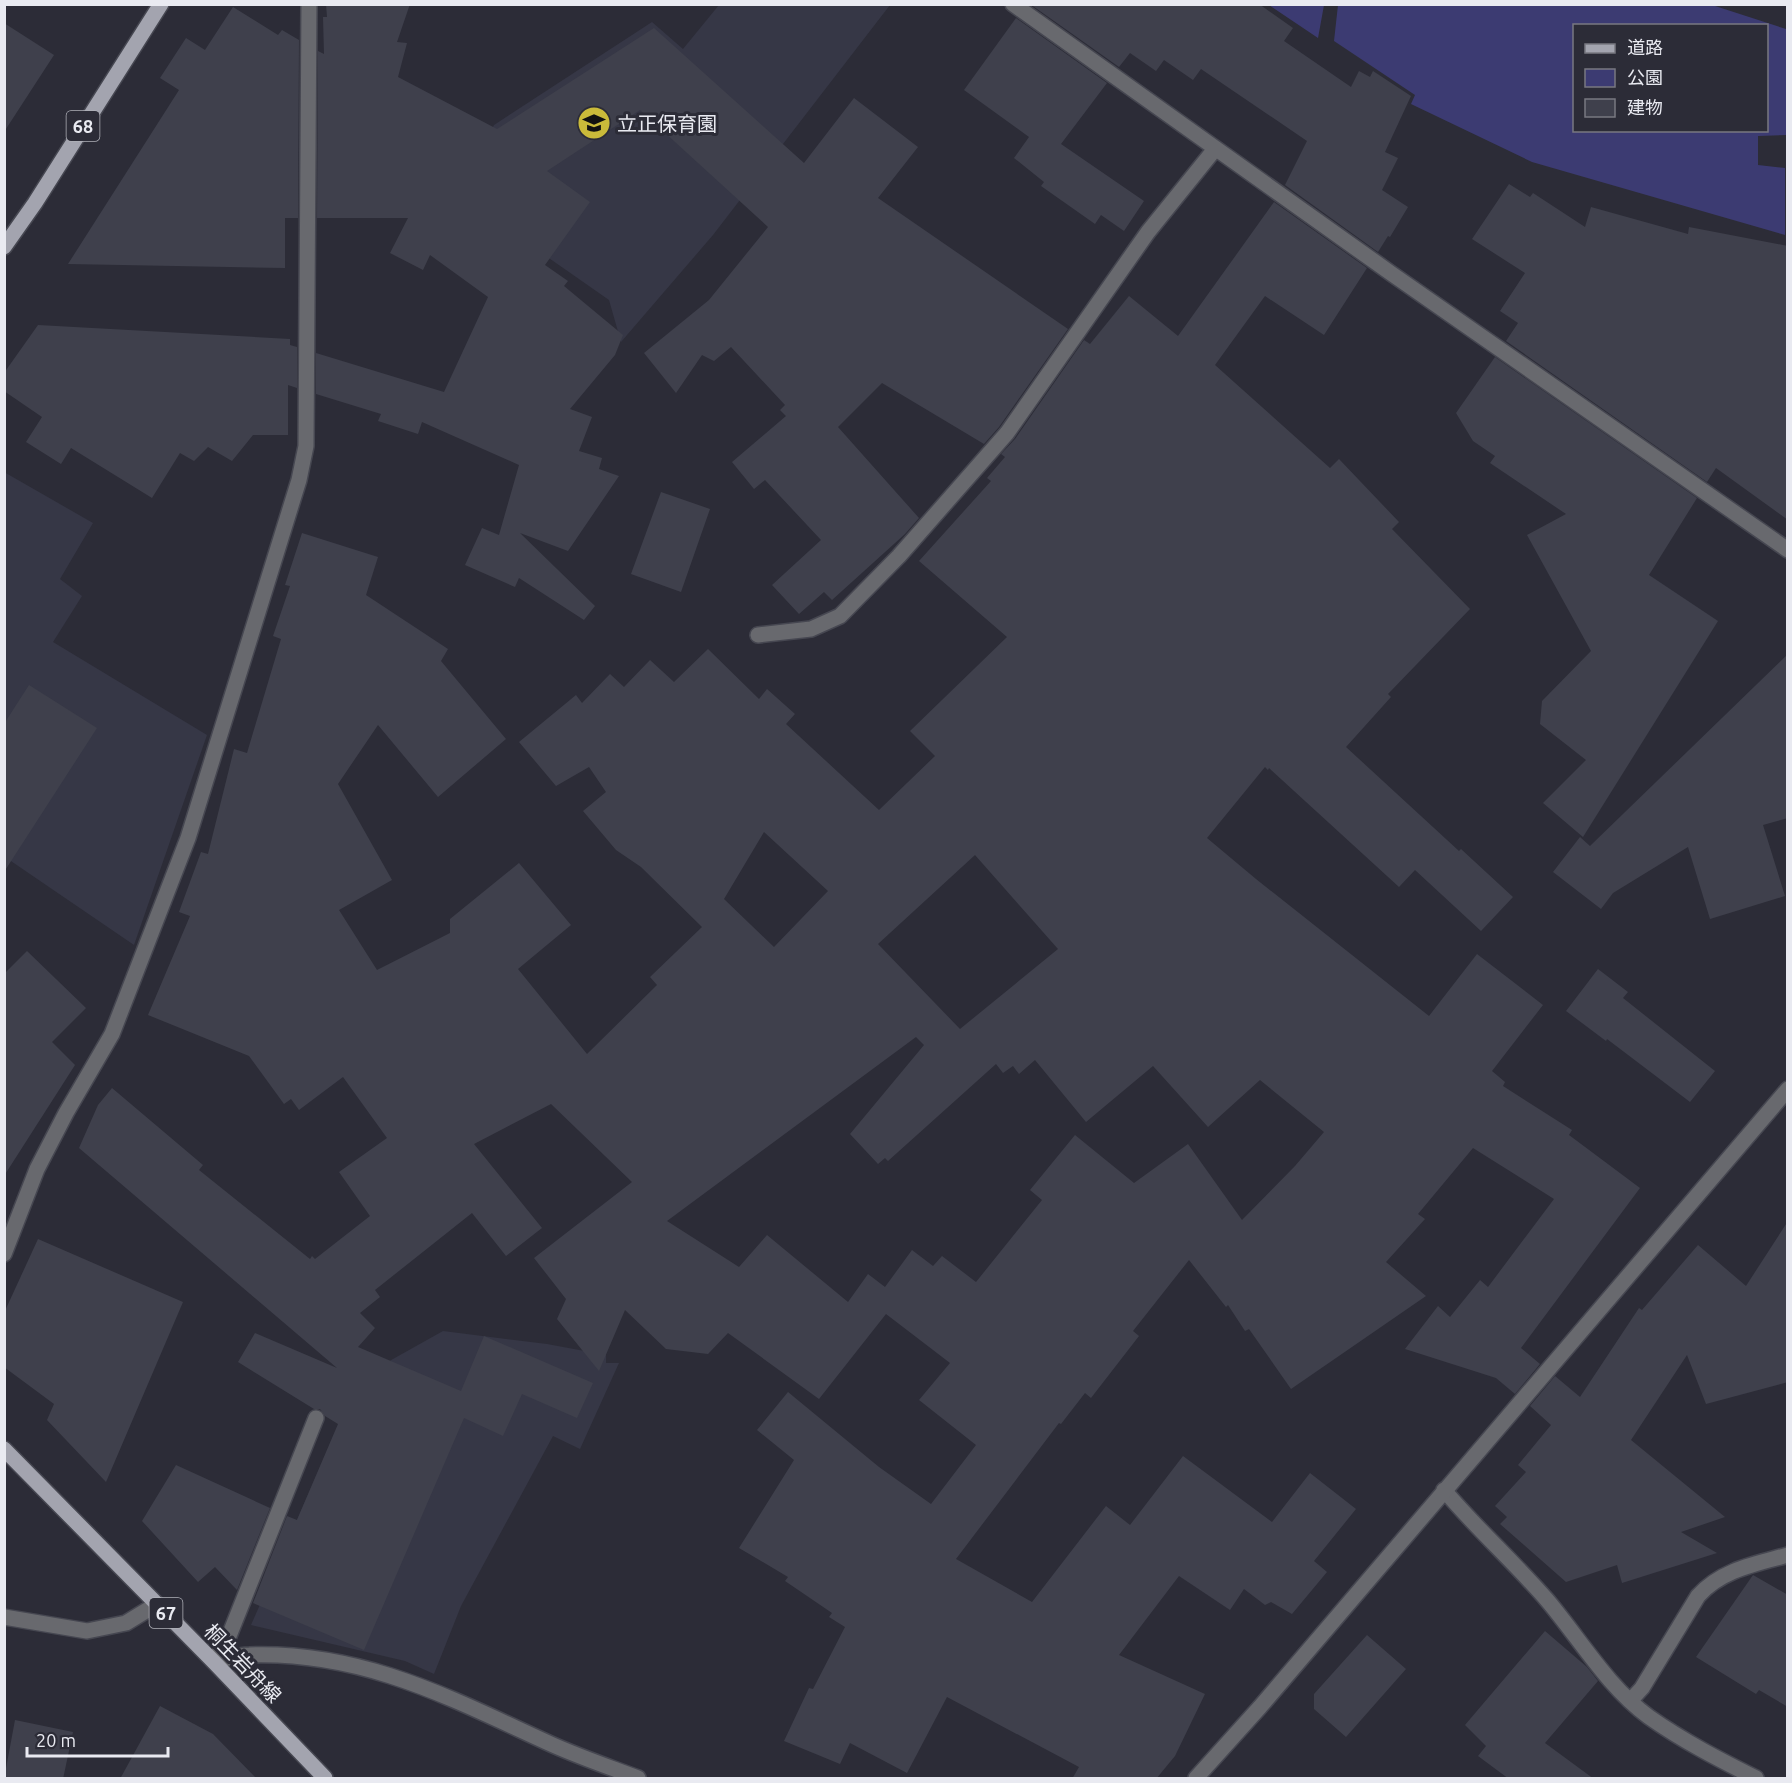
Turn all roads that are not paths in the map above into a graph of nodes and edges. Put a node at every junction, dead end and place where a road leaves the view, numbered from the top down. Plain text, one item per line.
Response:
1 (161, 4) edge
2 (309, 4) edge
3 (1014, 4) edge
4 (1215, 149) junction
5 (4, 247) edge
6 (1788, 550) edge
7 (758, 635) dead end
8 (1788, 1089) edge
9 (4, 1254) edge
10 (316, 1418) dead end
11 (4, 1449) edge
12 (1444, 1490) junction
13 (1788, 1555) edge
14 (157, 1604) junction
15 (4, 1617) edge
16 (213, 1661) junction
17 (1631, 1700) junction
18 (1750, 1777) edge
19 (324, 1779) edge
20 (638, 1779) edge
21 (1196, 1779) edge

1 - 5 main road, 68
2 - 9 street
3 - 4 street
4 - 6 street
4 - 7 street
8 - 12 street
10 - 16 street
11 - 14 main road, 桐生岩舟線 / 67
12 - 17 street
12 - 21 street
13 - 17 street
14 - 15 street
14 - 16 main road, 桐生岩舟線 / 67
16 - 19 main road, 桐生岩舟線 / 67
16 - 20 street
17 - 18 street

